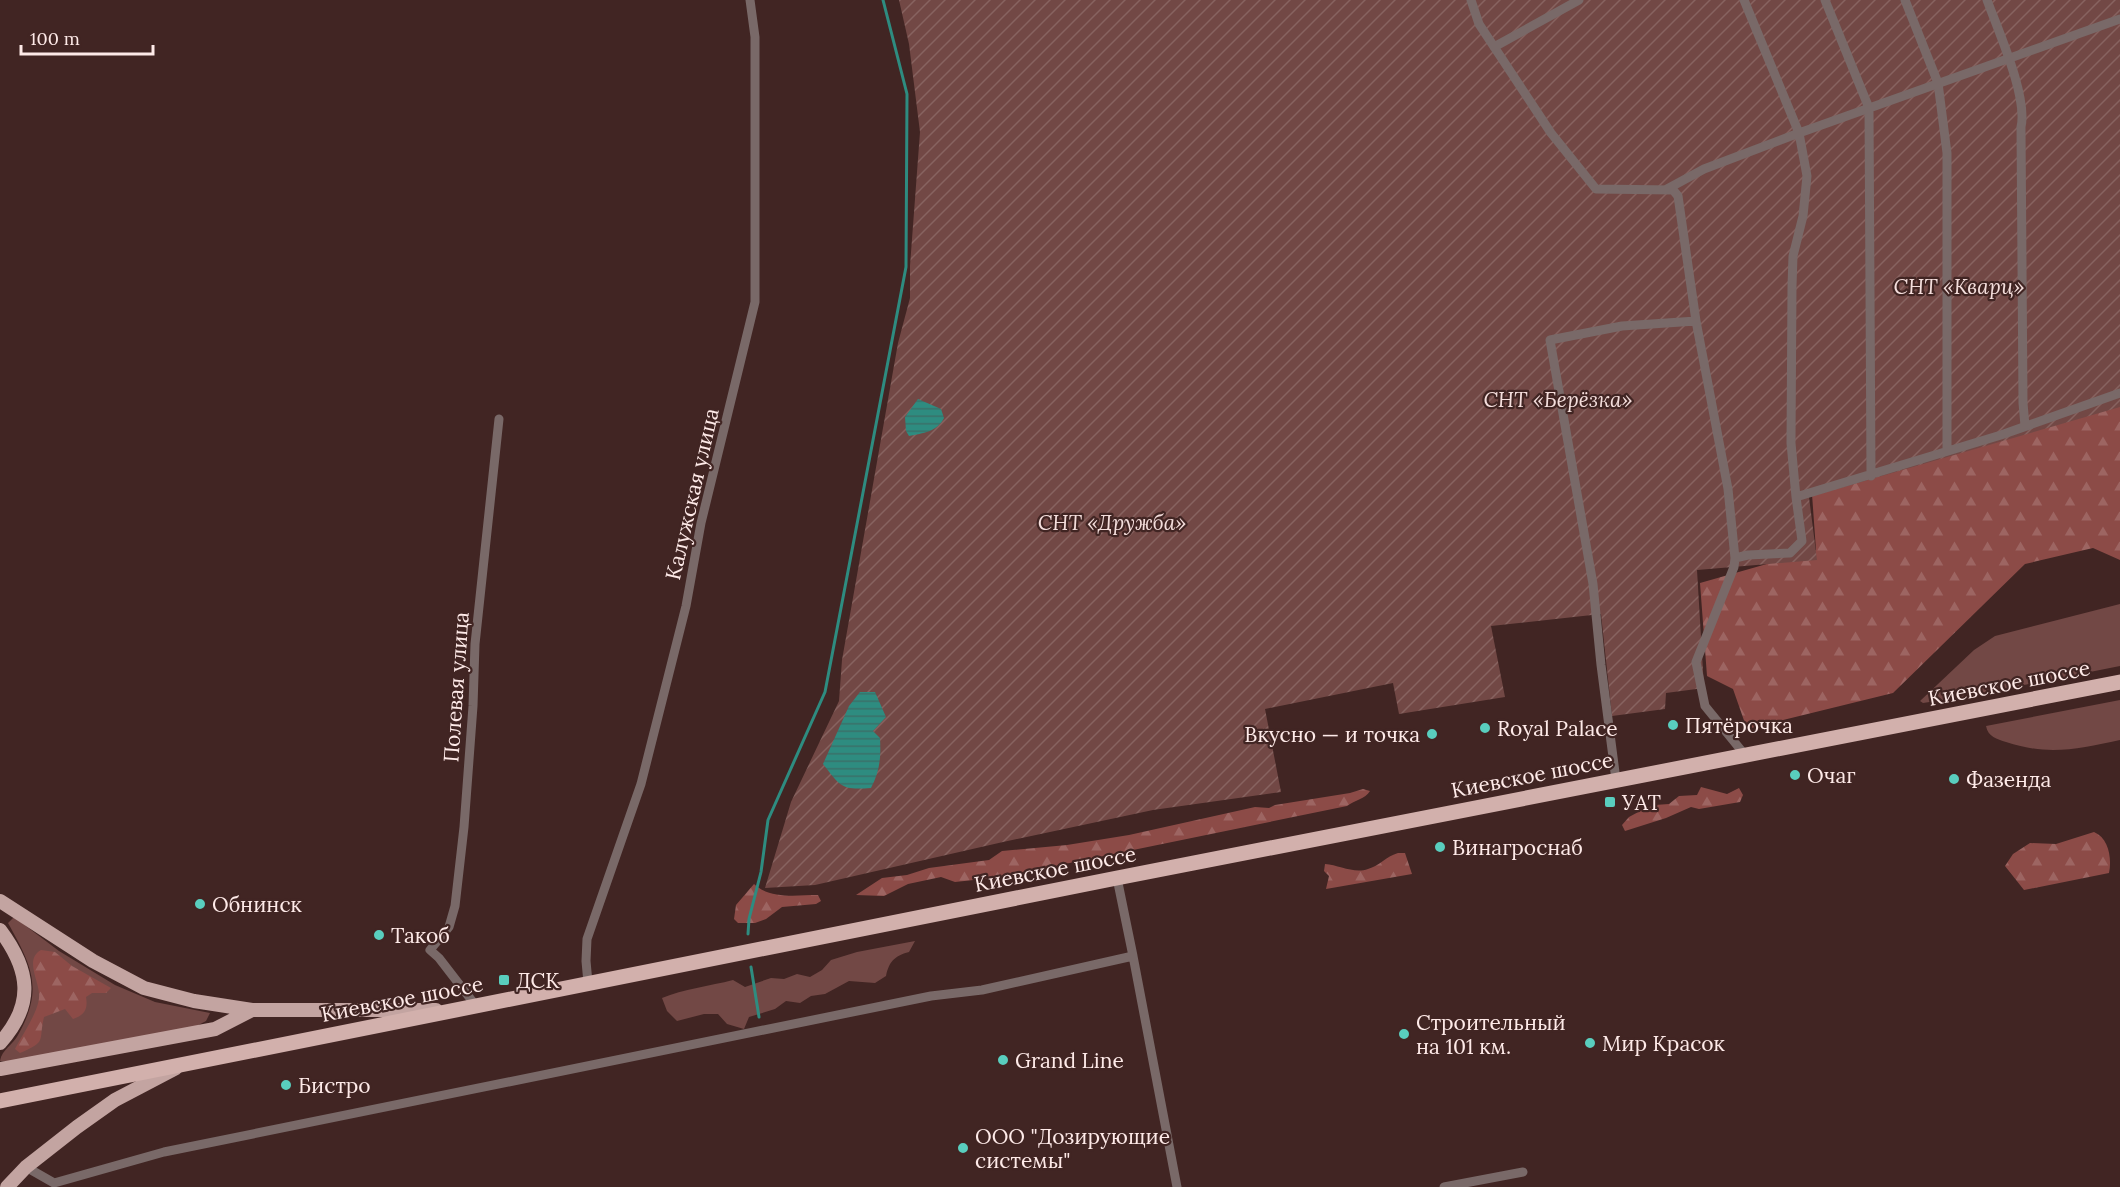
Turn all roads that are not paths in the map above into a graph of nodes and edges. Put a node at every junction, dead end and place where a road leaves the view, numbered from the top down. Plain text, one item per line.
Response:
1 (750, 0) edge
2 (1471, 0) edge
3 (1579, 0) edge
4 (1744, 0) edge
5 (1825, 0) edge
6 (1905, 0) edge
7 (1987, 0) edge
8 (2120, 19) edge
9 (1494, 47) junction
10 (2009, 58) junction
11 (1938, 83) junction
12 (1869, 108) junction
13 (1799, 133) junction
14 (1666, 190) junction
15 (1696, 321) junction
16 (2120, 393) edge
17 (499, 419) dead end
18 (2025, 426) junction
19 (1947, 450) junction
20 (1871, 476) junction
21 (1796, 497) junction
22 (1735, 558) junction
23 (2120, 682) edge
24 (1745, 755) junction
25 (1616, 780) junction
26 (1117, 878) junction
27 (0, 901) edge
28 (0, 930) edge
29 (1133, 956) junction
30 (588, 983) junction
31 (476, 1006) junction
32 (252, 1010) junction
33 (453, 1010) junction
34 (0, 1043) edge
35 (183, 1065) junction
36 (0, 1069) edge
37 (0, 1101) edge
38 (26, 1167) junction
39 (1523, 1172) dead end
40 (54, 1185) edge
41 (8, 1187) edge
42 (1177, 1187) edge
43 (1444, 1187) edge

1 - 30 street, Калужская улица
2 - 9 street
3 - 9 street
4 - 13 street
5 - 12 street
6 - 11 street
7 - 10 street
8 - 10 street
9 - 14 street
10 - 11 street
10 - 18 street
11 - 12 street
11 - 19 street
12 - 13 street
12 - 20 street
13 - 14 street
13 - 21 street
14 - 15 street
15 - 22 street
15 - 25 street
16 - 18 street
17 - 31 street, Полевая улица
18 - 19 street
19 - 20 street
20 - 21 street
21 - 22 street
22 - 24 street
23 - 24 highway, Киевское шоссе
24 - 25 highway, Киевское шоссе
25 - 26 highway, Киевское шоссе
26 - 29 street
26 - 30 highway, Киевское шоссе
27 - 32 main road
28 - 34 main road
29 - 40 street
29 - 42 street
30 - 31 highway, Киевское шоссе
31 - 33 highway, Киевское шоссе
32 - 33 main road
32 - 36 main road
33 - 35 highway, Киевское шоссе
35 - 37 highway, Киевское шоссе
35 - 38 main road
38 - 40 street
38 - 41 main road
39 - 43 street

